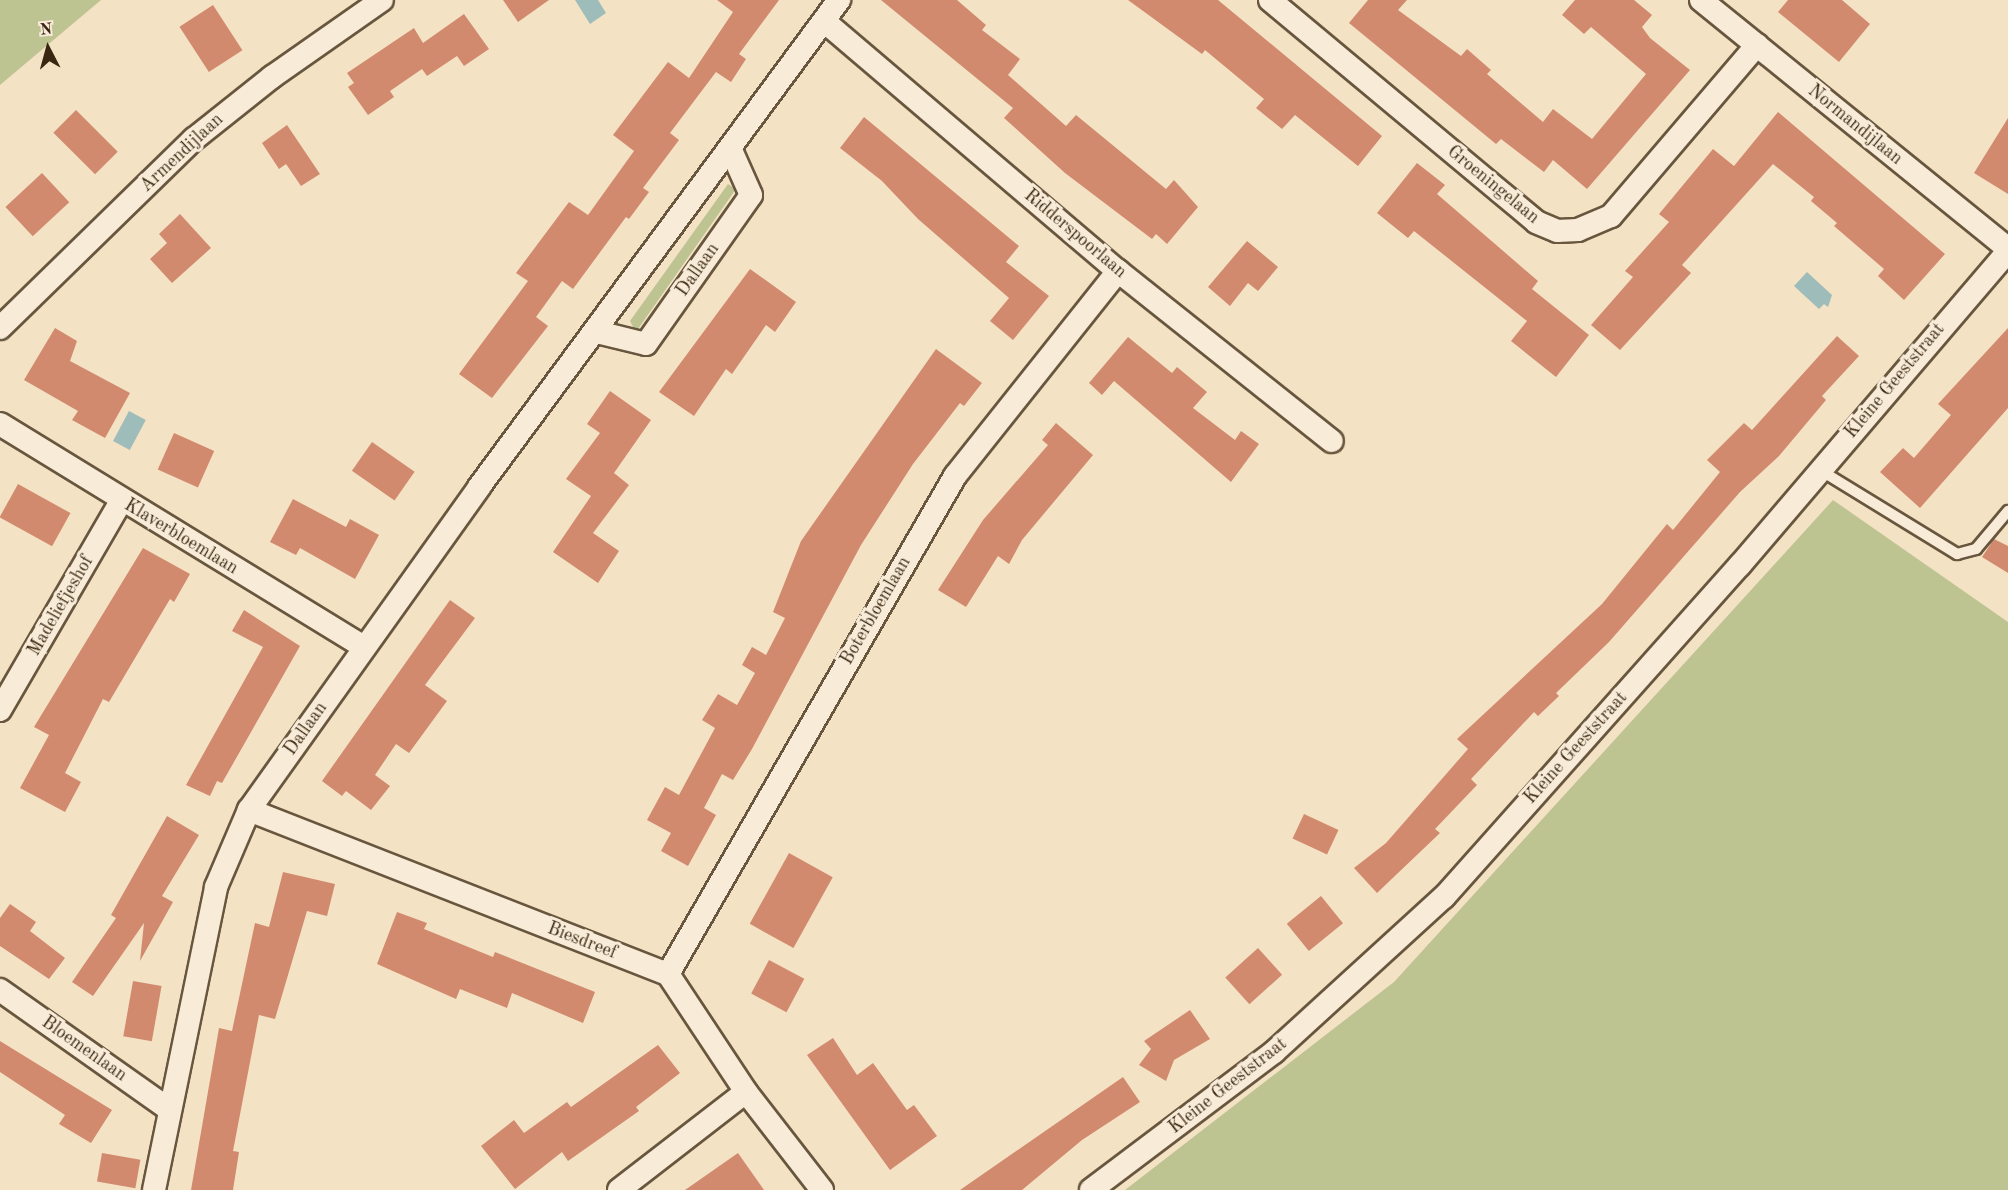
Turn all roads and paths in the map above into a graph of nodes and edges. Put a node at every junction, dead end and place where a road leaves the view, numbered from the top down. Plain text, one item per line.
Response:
1 (382, 0) edge
2 (839, 0) edge
3 (1270, 0) edge
4 (1701, 0) edge
5 (824, 21) junction
6 (1757, 45) junction
7 (731, 150) junction
8 (2008, 250) edge
9 (1118, 271) junction
10 (0, 328) edge
11 (597, 332) junction
12 (0, 424) edge
13 (1332, 441) dead end
14 (1820, 470) junction
15 (121, 501) junction
16 (2008, 511) edge
17 (364, 647) junction
18 (0, 710) edge
19 (249, 810) junction
20 (668, 974) junction
21 (0, 990) edge
22 (746, 1092) junction
23 (167, 1108) junction
24 (154, 1190) edge
25 (619, 1190) edge
26 (822, 1190) edge
27 (1091, 1190) edge

1 - 10 street, Armendijlaan
2 - 5 street, Dallaan
3 - 6 street, Groeningelaan
4 - 6 street, Normandijlaan
5 - 7 street, Dallaan
5 - 9 street, Ridderspoorlaan
6 - 8 street, Normandijlaan
7 - 11 street, Dallaan
7 - 11 street, Dallaan
8 - 14 street, Kleine Geeststraat
9 - 13 street, Ridderspoorlaan
9 - 20 street, Boterbloemlaan
11 - 17 street, Dallaan
12 - 15 street, Klaverbloemlaan
14 - 16 lane
14 - 27 street, Kleine Geeststraat
15 - 17 street, Klaverbloemlaan
15 - 18 street, Madeliefjeshof
17 - 19 street, Dallaan
19 - 20 street, Biesdreef
19 - 23 street, Dallaan
20 - 22 street
21 - 23 street, Bloemenlaan
22 - 25 street
22 - 26 street
23 - 24 street, Dallaan

